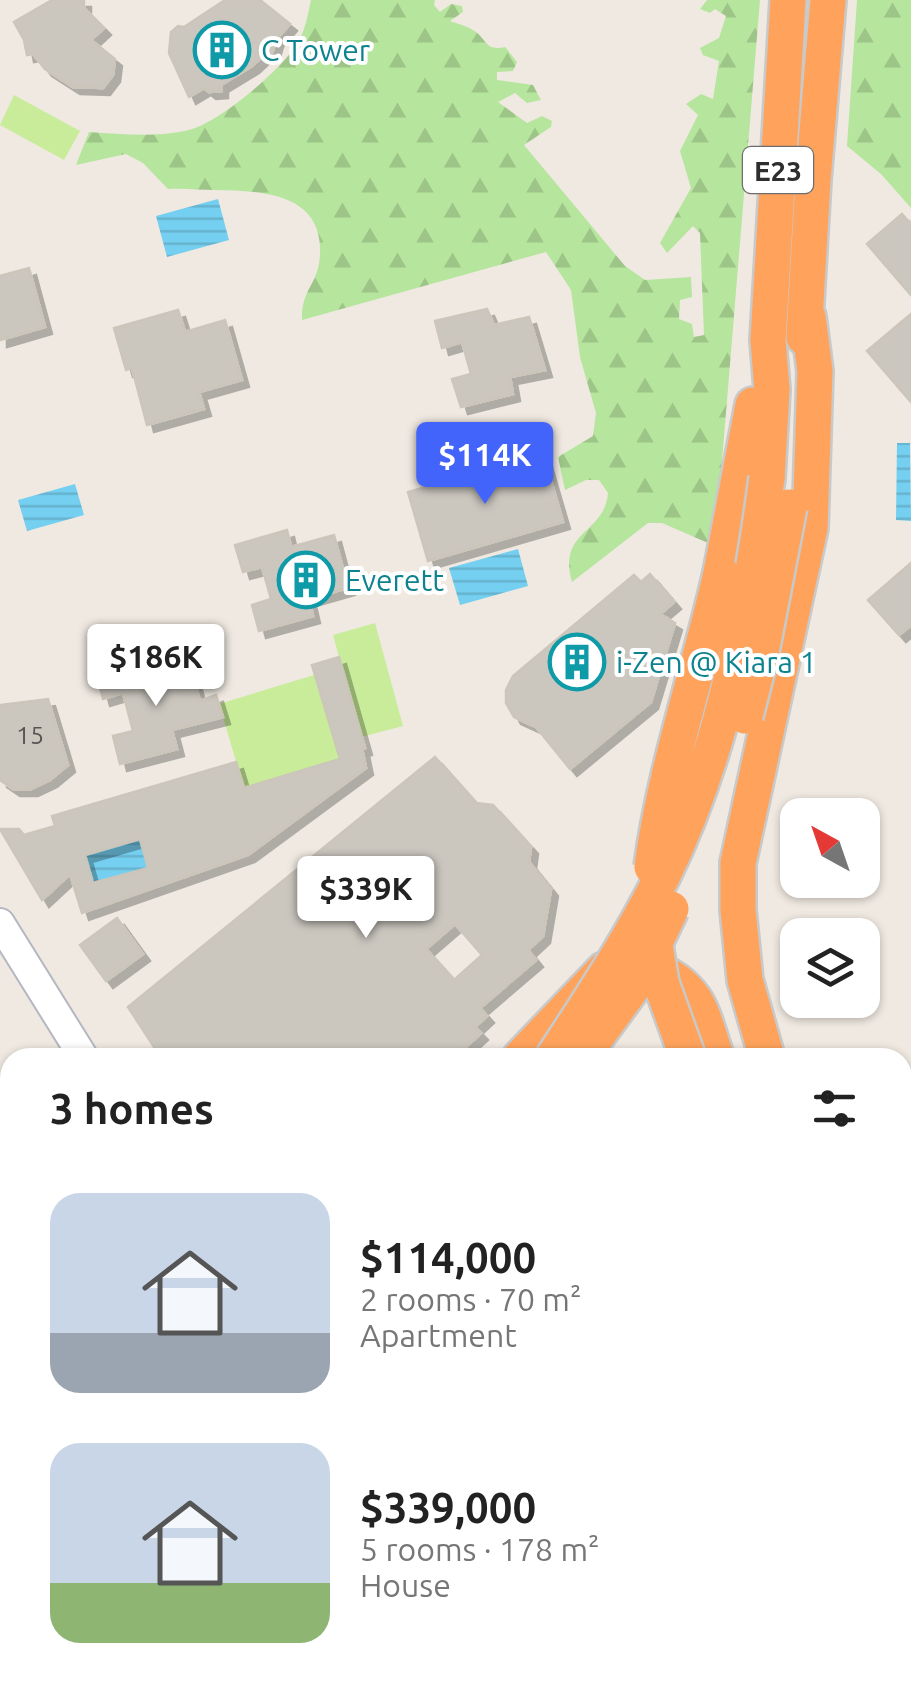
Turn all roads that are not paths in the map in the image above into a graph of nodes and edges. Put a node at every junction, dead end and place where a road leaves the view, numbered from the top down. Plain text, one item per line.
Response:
1 (788, 0) edge
2 (828, 0) edge
3 (768, 340) junction
4 (801, 495) junction
5 (0, 923) edge
6 (568, 1004) junction
7 (79, 1048) edge
8 (529, 1048) edge
9 (541, 1048) edge
10 (560, 1048) edge
11 (588, 1048) edge
12 (684, 1048) edge
13 (712, 1048) edge
14 (764, 1048) edge

1 - 3 highway, E23
2 - 4 highway, E23
3 - 10 highway, bridge
3 - 12 highway, bridge
4 - 11 highway, bridge
4 - 14 highway
5 - 7 main road
6 - 8 highway
6 - 9 highway
6 - 13 highway

